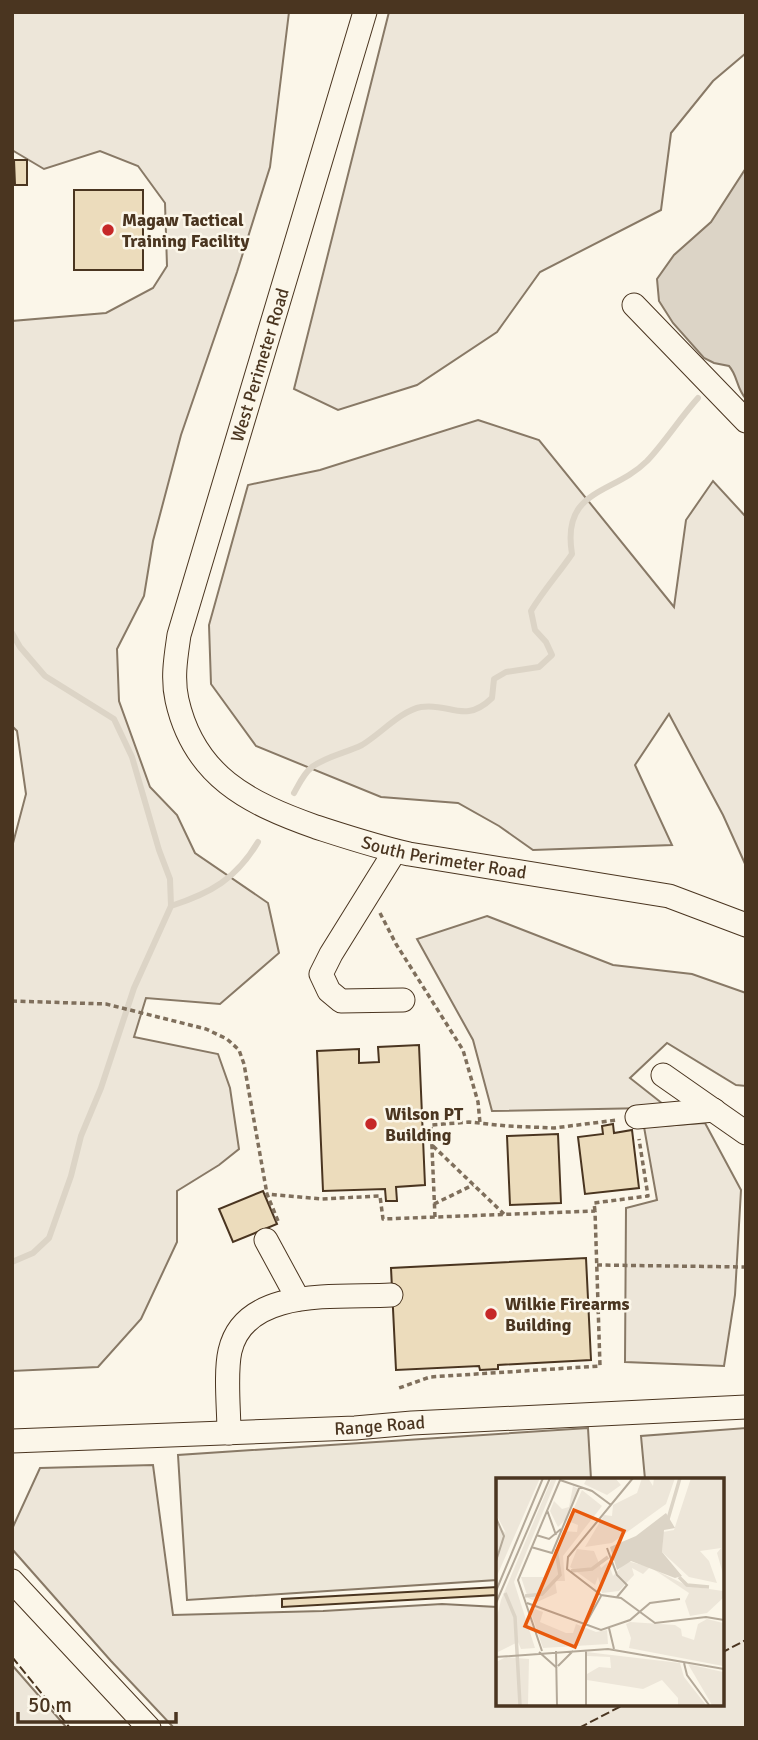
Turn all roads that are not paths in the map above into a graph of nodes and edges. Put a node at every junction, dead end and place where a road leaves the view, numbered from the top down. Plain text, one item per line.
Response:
1 (365, 12) edge
2 (634, 305) dead end
3 (746, 421) edge
4 (183, 720) joint
5 (395, 851) junction
6 (746, 925) edge
7 (403, 1000) dead end
8 (663, 1075) dead end
9 (714, 1110) junction
10 (637, 1117) road end
11 (746, 1133) edge
12 (273, 1234) road end
13 (391, 1295) dead end
14 (298, 1299) junction
15 (746, 1407) edge
16 (229, 1433) junction
17 (15, 1448) edge
18 (12, 1581) edge
19 (149, 1728) edge

1 - 4 lane, West Perimeter Road
2 - 3 lane
4 - 5 lane, South Perimeter Road
5 - 6 lane, South Perimeter Road
5 - 7 lane
8 - 9 lane
9 - 10 lane
9 - 11 lane
12 - 14 lane
13 - 14 lane
14 - 16 lane
15 - 16 lane, Range Road
16 - 17 lane, Range Road
18 - 19 lane

